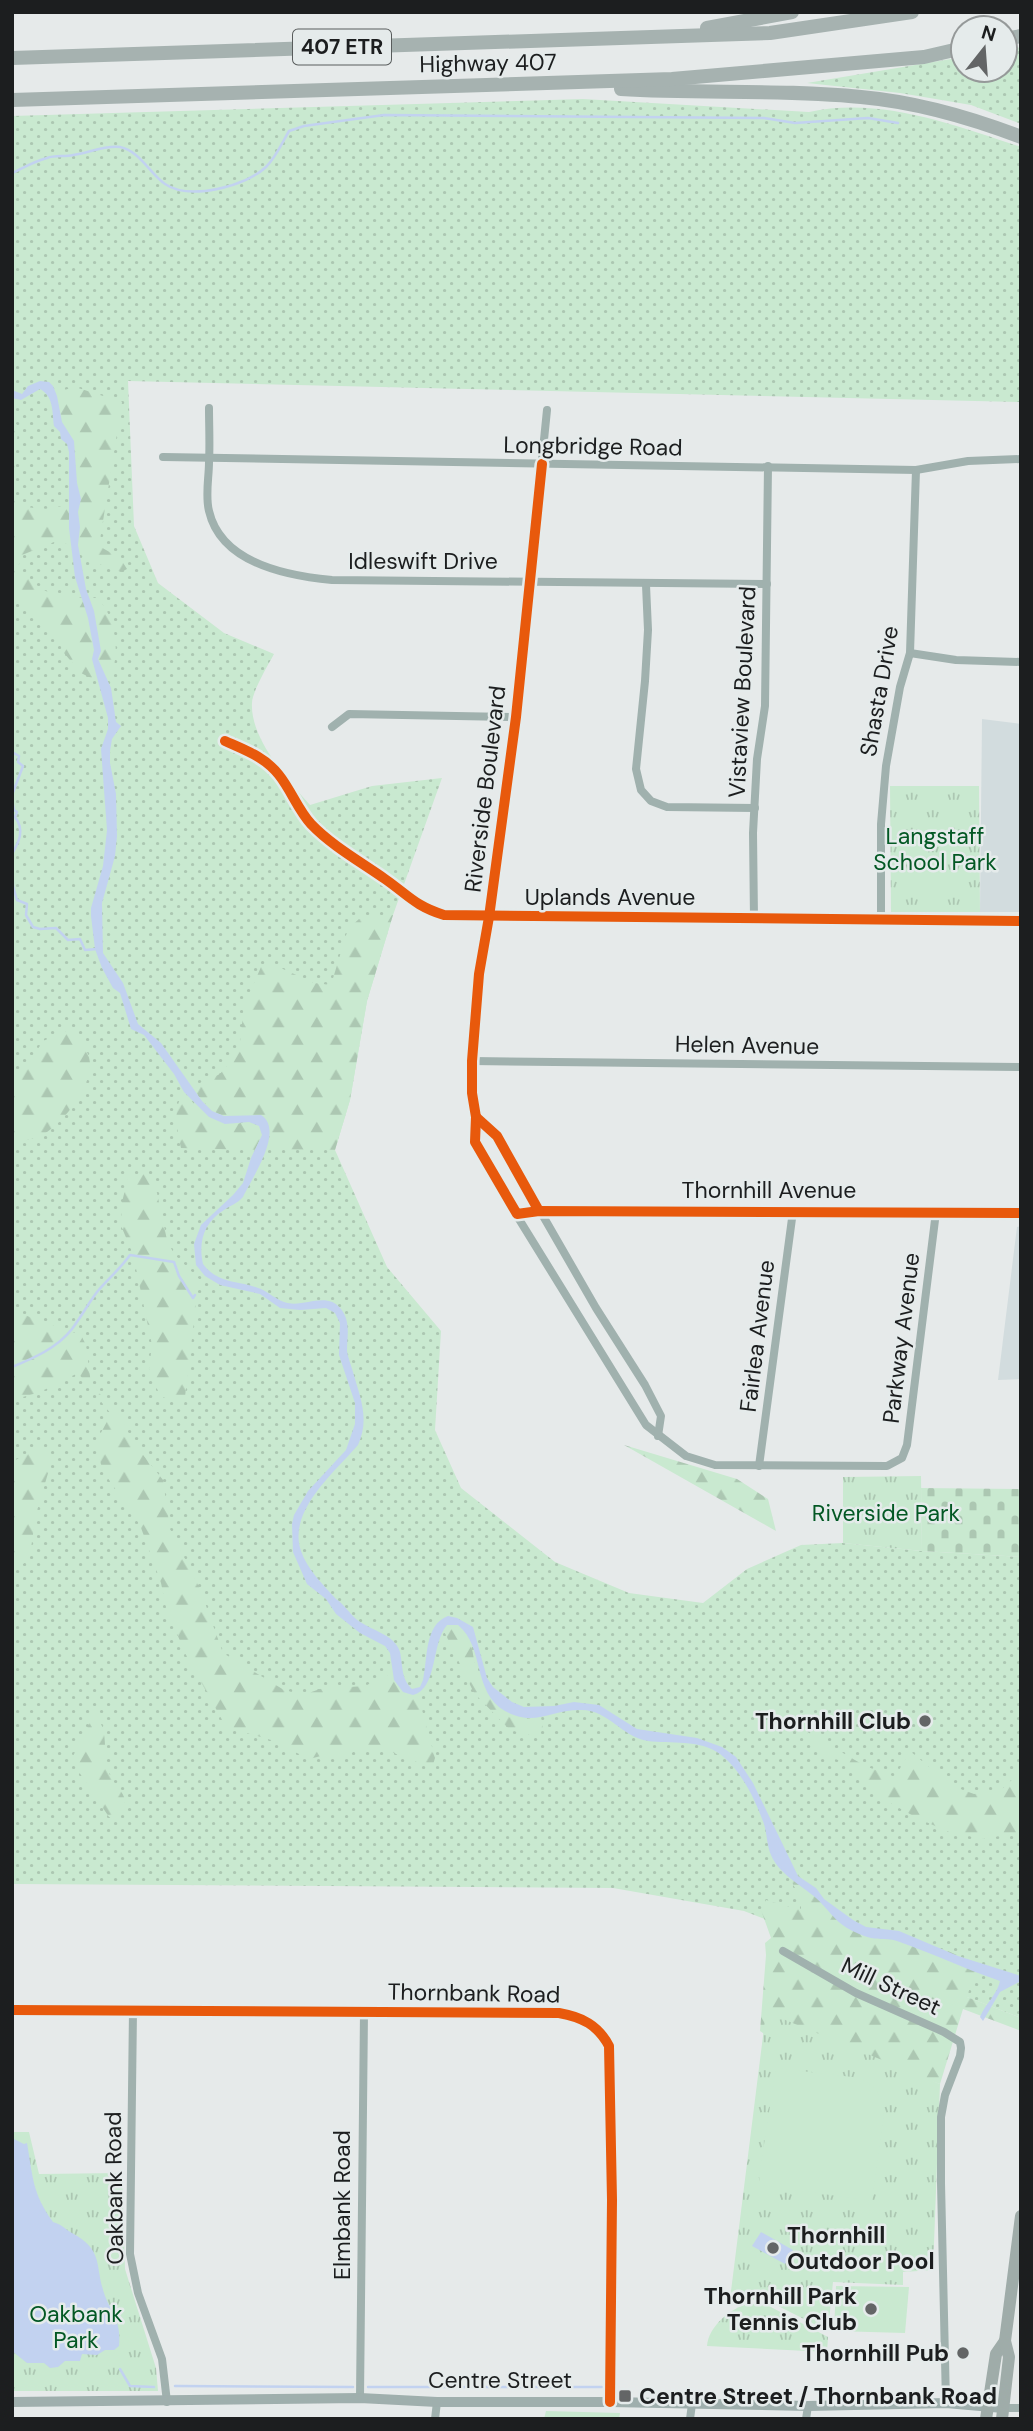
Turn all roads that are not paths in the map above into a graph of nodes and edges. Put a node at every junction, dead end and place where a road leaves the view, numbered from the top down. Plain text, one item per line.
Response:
1 (792, 12) edge
2 (912, 12) edge
3 (672, 35) junction
4 (949, 51) edge
5 (12, 58) edge
6 (542, 85) junction
7 (12, 100) edge
8 (1021, 137) edge
9 (209, 408) dead end
10 (547, 410) dead end
11 (163, 457) dead end
12 (209, 459) junction
13 (1021, 459) edge
14 (542, 464) junction
15 (768, 466) junction
16 (916, 470) junction
17 (530, 581) junction
18 (767, 584) junction
19 (646, 585) junction
20 (910, 653) junction
21 (1021, 662) edge
22 (516, 717) junction
23 (332, 727) dead end
24 (225, 741) dead end
25 (755, 808) junction
26 (489, 917) junction
27 (754, 919) junction
28 (881, 919) junction
29 (1021, 921) edge
30 (472, 1061) junction
31 (1021, 1067) edge
32 (476, 1117) junction
33 (539, 1211) junction
34 (793, 1211) junction
35 (936, 1212) junction
36 (1021, 1213) edge
37 (517, 1214) junction
38 (658, 1436) junction
39 (895, 1463) joint
40 (759, 1466) junction
41 (783, 1951) dead end
42 (12, 2010) edge
43 (133, 2010) junction
44 (364, 2012) junction
45 (1021, 2216) edge
46 (1005, 2342) junction
47 (360, 2398) junction
48 (12, 2402) edge
49 (167, 2402) junction
50 (437, 2402) junction
51 (610, 2402) junction
52 (946, 2403) junction
53 (692, 2404) junction
54 (808, 2406) junction
55 (1021, 2408) edge
56 (987, 2412) edge
57 (1002, 2413) edge
58 (435, 2419) edge
59 (690, 2419) edge
60 (806, 2419) edge

1 - 3 highway
2 - 3 highway, Highway 407 / 407 ETR
3 - 5 highway, Highway 407 / 407 ETR
4 - 6 highway, Highway 407 / 407 ETR
6 - 7 highway, Highway 407 / 407 ETR
6 - 8 highway
9 - 12 street, Idleswift Drive
10 - 14 street, Riverside Boulevard
11 - 12 street, Longbridge Road
12 - 14 street, Longbridge Road
12 - 17 street, Idleswift Drive
13 - 16 street, Longbridge Road
14 - 15 street, Longbridge Road
14 - 17 street, Riverside Boulevard
15 - 16 street, Longbridge Road
15 - 18 street, Vistaview Boulevard
16 - 20 street, Shasta Drive
17 - 19 street, Idleswift Drive
17 - 22 street, Riverside Boulevard
18 - 19 street, Idleswift Drive
18 - 25 street, Vistaview Boulevard
19 - 25 street
20 - 21 street
20 - 28 street, Shasta Drive
22 - 23 street
22 - 26 street, Riverside Boulevard
24 - 26 street, Uplands Avenue
25 - 27 street, Vistaview Boulevard
26 - 27 street, Uplands Avenue
26 - 30 street, Riverside Boulevard
27 - 28 street, Uplands Avenue
28 - 29 street, Uplands Avenue
30 - 31 street, Helen Avenue
30 - 32 street, Riverside Boulevard
32 - 33 street
32 - 37 street, Riverside Boulevard
33 - 34 street, Thornhill Avenue
33 - 37 street, Thornhill Avenue
33 - 38 street
34 - 35 street, Thornhill Avenue
34 - 40 street, Fairlea Avenue
35 - 36 street, Thornhill Avenue
35 - 39 street, Parkway Avenue
37 - 38 street, Riverside Boulevard
38 - 40 street, Riverside Boulevard
39 - 40 street, Riverside Boulevard
41 - 52 street, Mill Street
42 - 43 street, Thornbank Road
43 - 44 street, Thornbank Road
43 - 49 street, Oakbank Road
44 - 47 street, Elmbank Road
44 - 51 street, Thornbank Road
45 - 46 main road
46 - 56 main road
46 - 57 main road
47 - 49 main road, Centre Street
47 - 50 main road, Centre Street
48 - 49 main road, Centre Street
50 - 51 main road, Centre Street
50 - 58 street
51 - 53 main road, Centre Street
52 - 54 main road, Centre Street
52 - 56 main road, Centre Street
53 - 54 main road, Centre Street
53 - 59 street
54 - 60 street
55 - 57 street
56 - 57 main road, Centre Street

